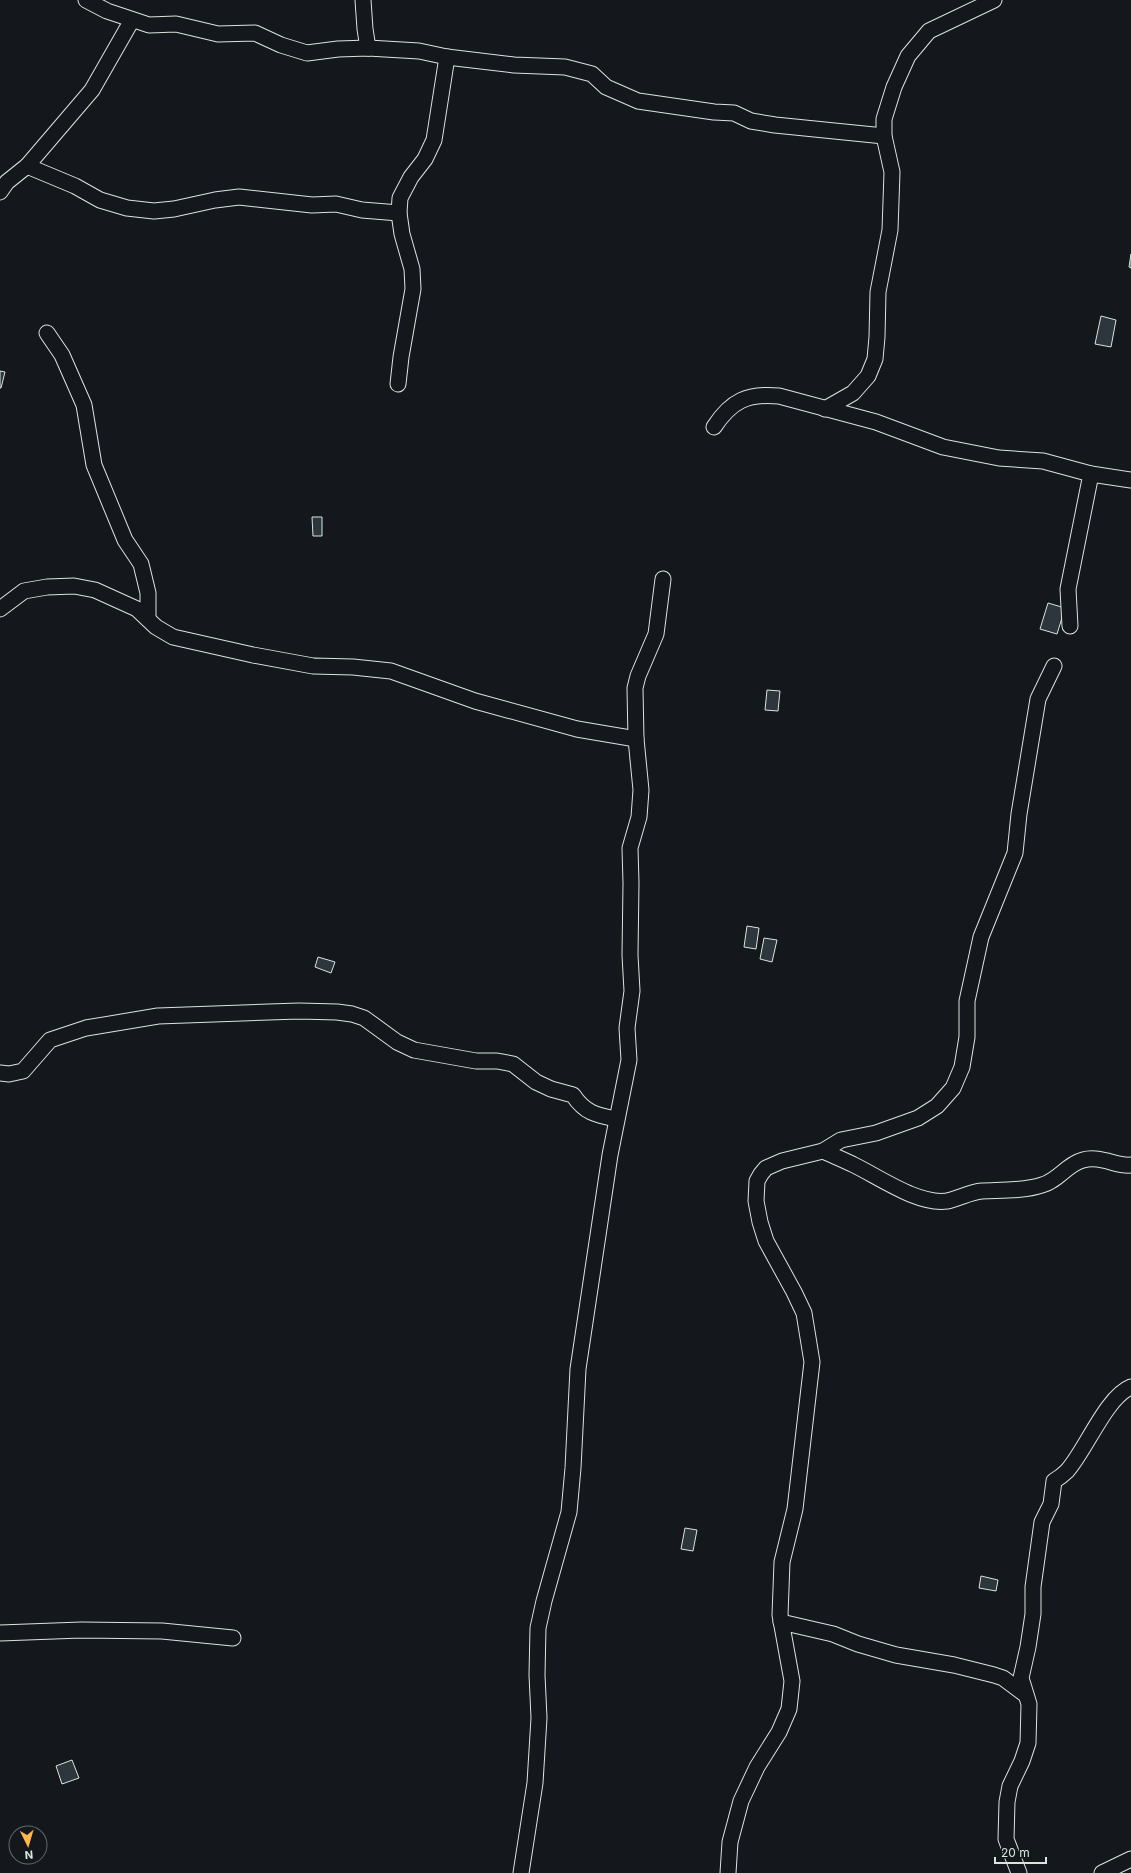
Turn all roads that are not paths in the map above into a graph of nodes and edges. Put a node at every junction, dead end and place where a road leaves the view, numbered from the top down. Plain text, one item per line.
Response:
1 (86, 0) edge
2 (364, 0) edge
3 (994, 0) edge
4 (132, 20) junction
5 (368, 48) junction
6 (447, 57) junction
7 (884, 136) junction
8 (27, 166) junction
9 (0, 192) edge
10 (399, 213) junction
11 (47, 333) dead end
12 (398, 384) dead end
13 (825, 409) junction
14 (714, 427) dead end
15 (1091, 474) junction
16 (1131, 480) edge
17 (663, 579) dead end
18 (0, 609) edge
19 (148, 619) junction
20 (1070, 626) dead end
21 (1054, 666) dead end
22 (636, 739) junction
23 (0, 1073) edge
24 (616, 1119) junction
25 (823, 1151) junction
26 (1131, 1165) edge
27 (1131, 1387) edge
28 (781, 1622) junction
29 (0, 1634) edge
30 (233, 1638) dead end
31 (1026, 1695) junction
32 (1131, 1859) edge
33 (521, 1873) edge
34 (728, 1873) edge
35 (1020, 1873) edge
36 (1102, 1873) edge

1 - 4 street
2 - 5 street
3 - 7 street
4 - 5 street
4 - 8 street
5 - 6 street
6 - 7 street
6 - 10 street
7 - 13 street
8 - 9 street
8 - 10 street
10 - 12 street
11 - 19 street
13 - 14 street
13 - 15 street
15 - 16 street
15 - 20 street
17 - 22 street
18 - 19 street
19 - 22 street
21 - 25 street
22 - 24 street
23 - 24 street
24 - 33 street
25 - 26 street
25 - 28 street
27 - 31 street
28 - 31 street
28 - 34 street
29 - 30 street
31 - 35 street
32 - 36 street

